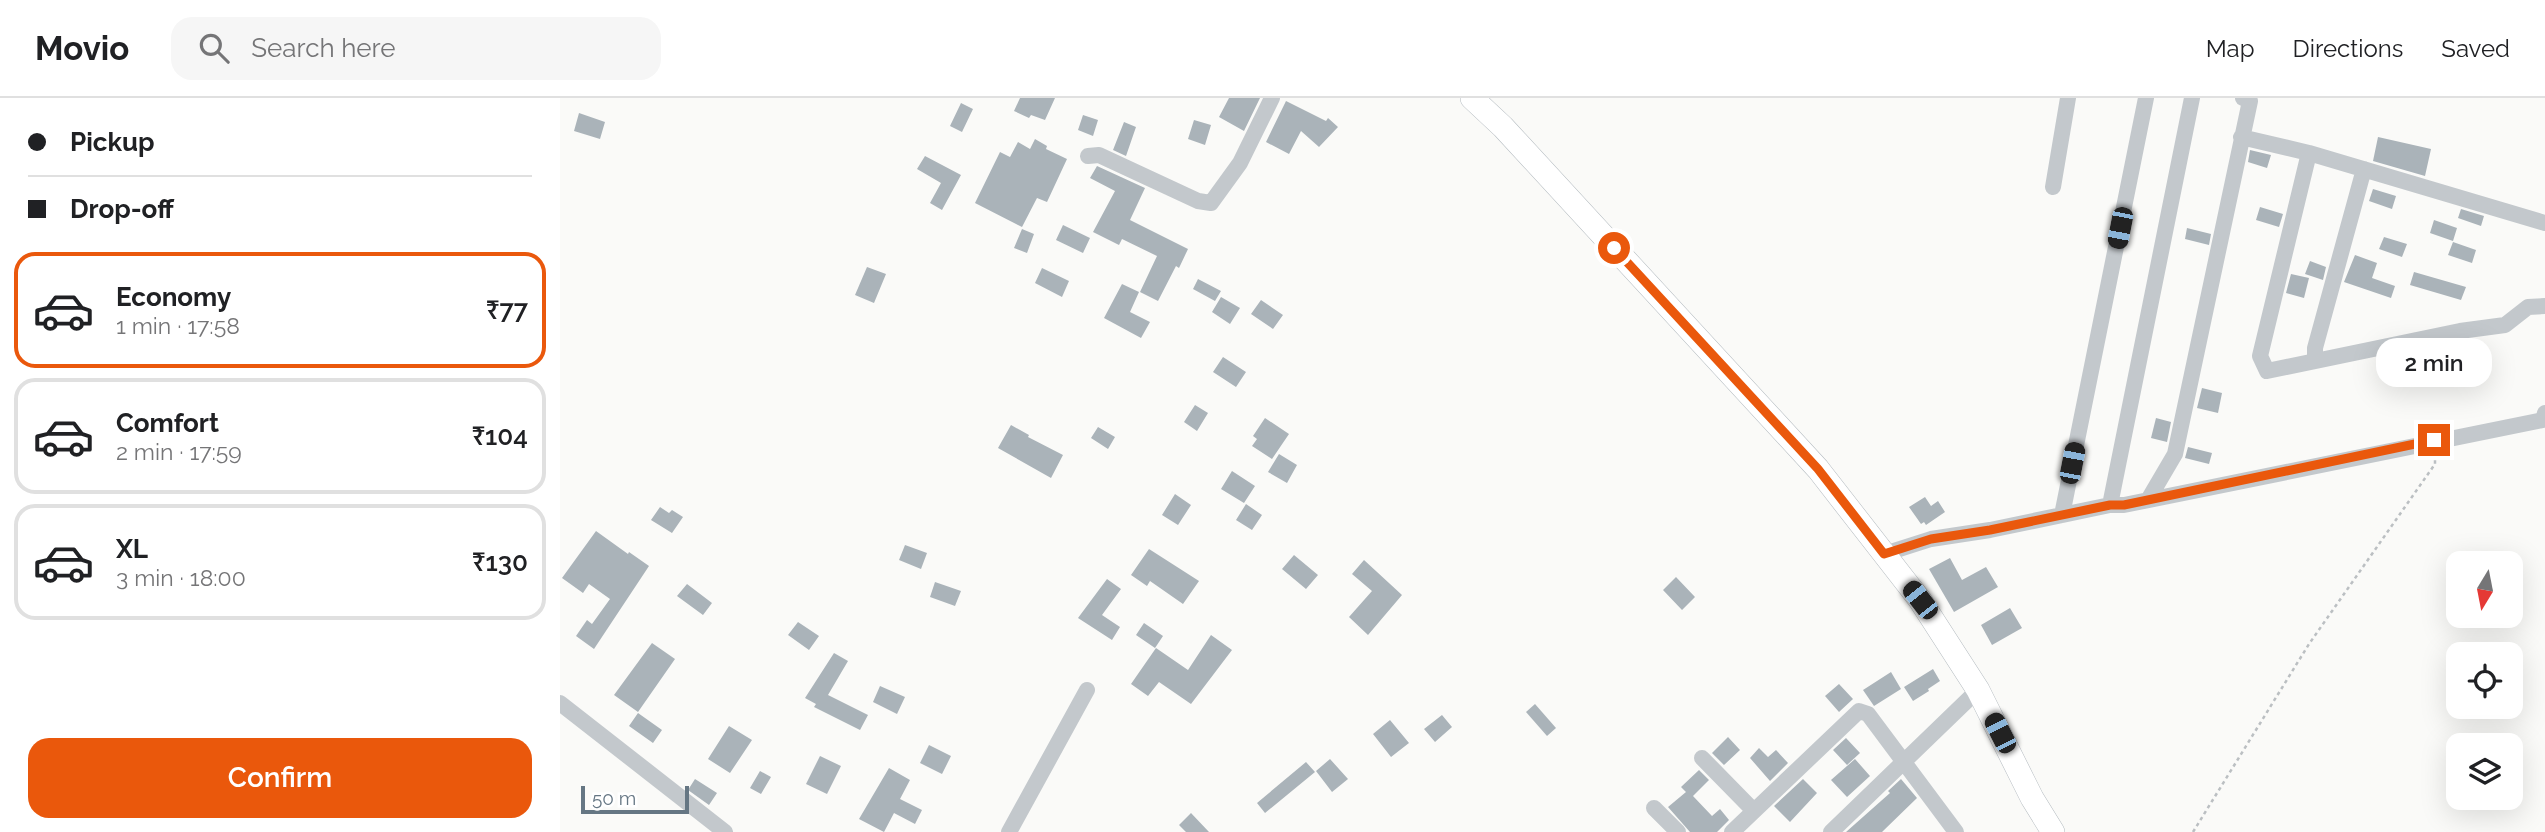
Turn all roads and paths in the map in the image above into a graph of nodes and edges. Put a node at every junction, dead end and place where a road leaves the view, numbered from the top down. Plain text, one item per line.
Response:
1 (1272, 98) edge
2 (1472, 98) edge
3 (2068, 98) edge
4 (2146, 98) edge
5 (2193, 98) edge
6 (2243, 98) edge
7 (2241, 137) junction
8 (2309, 153) junction
9 (1088, 156) dead end
10 (2364, 169) junction
11 (2053, 187) dead end
12 (2545, 223) edge
13 (2545, 306) edge
14 (2315, 360) junction
15 (2545, 413) edge
16 (2434, 440) junction
17 (2148, 499) junction
18 (2110, 505) junction
19 (2062, 515) junction
20 (1884, 554) junction
21 (1087, 690) dead end
22 (1978, 690) junction
23 (560, 703) edge
24 (1702, 758) dead end
25 (1902, 762) junction
26 (1654, 808) dead end
27 (1754, 811) junction
28 (725, 832) edge
29 (1009, 832) edge
30 (1678, 832) edge
31 (1732, 832) edge
32 (1831, 832) edge
33 (1956, 832) edge
34 (2053, 832) edge
35 (2193, 832) edge

1 - 9 street
2 - 20 street
3 - 11 street
4 - 19 street
5 - 18 street
6 - 7 street
7 - 8 street
7 - 17 street
8 - 10 street
8 - 14 street
10 - 12 street
10 - 14 street
13 - 14 street
15 - 16 street
16 - 17 street
16 - 35 path
17 - 18 street
18 - 19 street
19 - 20 street
20 - 22 street
21 - 29 street
22 - 25 street
22 - 34 street
23 - 28 street
24 - 27 street
25 - 27 street
25 - 32 street
25 - 33 street
26 - 30 street
27 - 31 street

